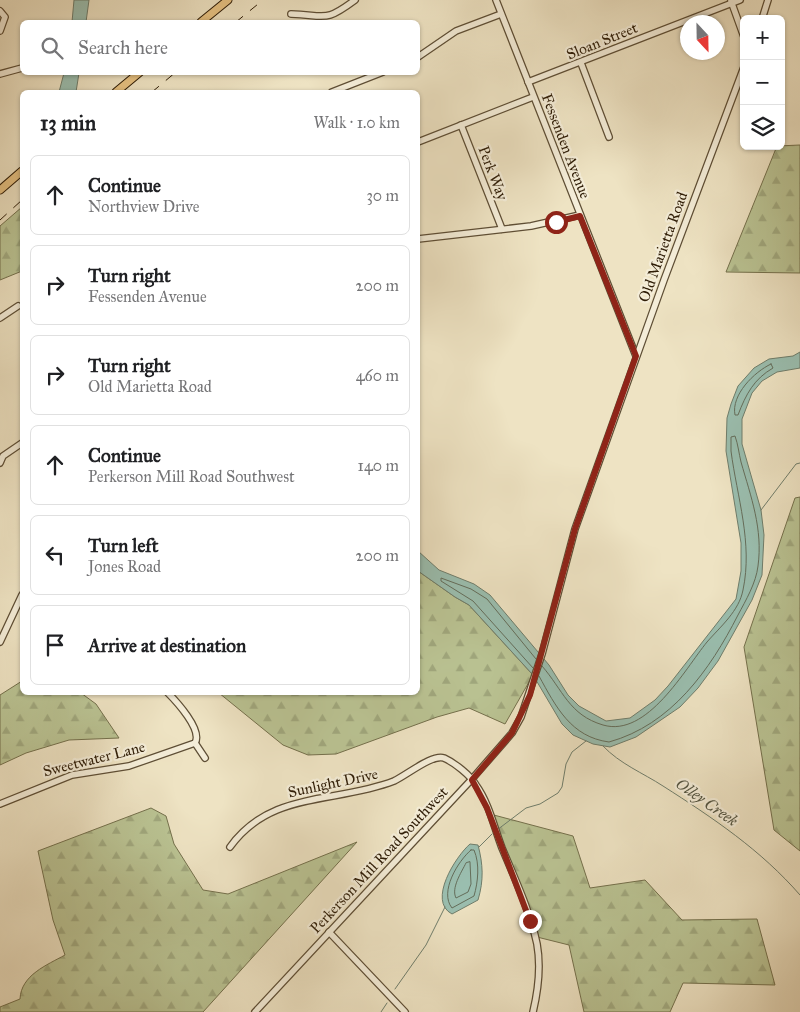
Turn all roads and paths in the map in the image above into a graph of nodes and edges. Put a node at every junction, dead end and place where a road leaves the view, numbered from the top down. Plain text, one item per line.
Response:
1 (228, 0) edge
2 (355, 0) edge
3 (496, 0) edge
4 (740, 0) edge
5 (768, 0) edge
6 (731, 1) edge
7 (0, 11) edge
8 (291, 14) dead end
9 (501, 14) junction
10 (763, 15) edge
11 (203, 20) edge
12 (740, 26) edge
13 (0, 31) edge
14 (420, 56) edge
15 (581, 63) junction
16 (20, 69) edge
17 (0, 74) edge
18 (136, 75) edge
19 (375, 75) edge
20 (740, 78) edge
21 (528, 82) junction
22 (118, 90) edge
23 (337, 90) edge
24 (533, 97) junction
25 (462, 125) junction
26 (608, 137) dead end
27 (420, 141) edge
28 (20, 173) edge
29 (0, 190) edge
30 (580, 216) junction
31 (502, 229) junction
32 (420, 239) edge
33 (18, 306) dead end
34 (0, 318) edge
35 (636, 356) junction
36 (20, 444) edge
37 (1, 456) edge
38 (0, 463) edge
39 (20, 599) edge
40 (0, 642) edge
41 (169, 695) edge
42 (530, 695) joint
43 (195, 743) junction
44 (205, 758) dead end
45 (472, 780) junction
46 (0, 804) edge
47 (230, 847) dead end
48 (329, 932) junction
49 (255, 1012) edge
50 (405, 1012) edge
51 (534, 1012) edge

1 - 11 main road
2 - 8 street
3 - 9 street, Fessenden Avenue
4 - 6 street, Sloan Street
5 - 10 street
6 - 12 street
6 - 15 street, Sloan Street
7 - 13 street
9 - 14 street
9 - 21 street, Fessenden Avenue
15 - 21 street, Sloan Street
15 - 26 street
16 - 17 street
18 - 22 main road
19 - 23 street
20 - 35 street, Old Marietta Road
21 - 24 street, Fessenden Avenue
24 - 25 street
24 - 30 street, Fessenden Avenue
25 - 27 street
25 - 31 street, Perk Way
28 - 29 main road
30 - 31 street
30 - 35 street, Fessenden Avenue
31 - 32 street
33 - 34 street
35 - 42 street, Old Marietta Road
36 - 37 street
37 - 38 street
39 - 40 street
41 - 43 street
42 - 45 street, Perkerson Mill Road Southwest
43 - 44 street
43 - 46 street, Sweetwater Lane
45 - 47 street, Sunlight Drive
45 - 48 street, Perkerson Mill Road Southwest
45 - 51 street
48 - 49 street, Perkerson Mill Road Southwest
48 - 50 street

